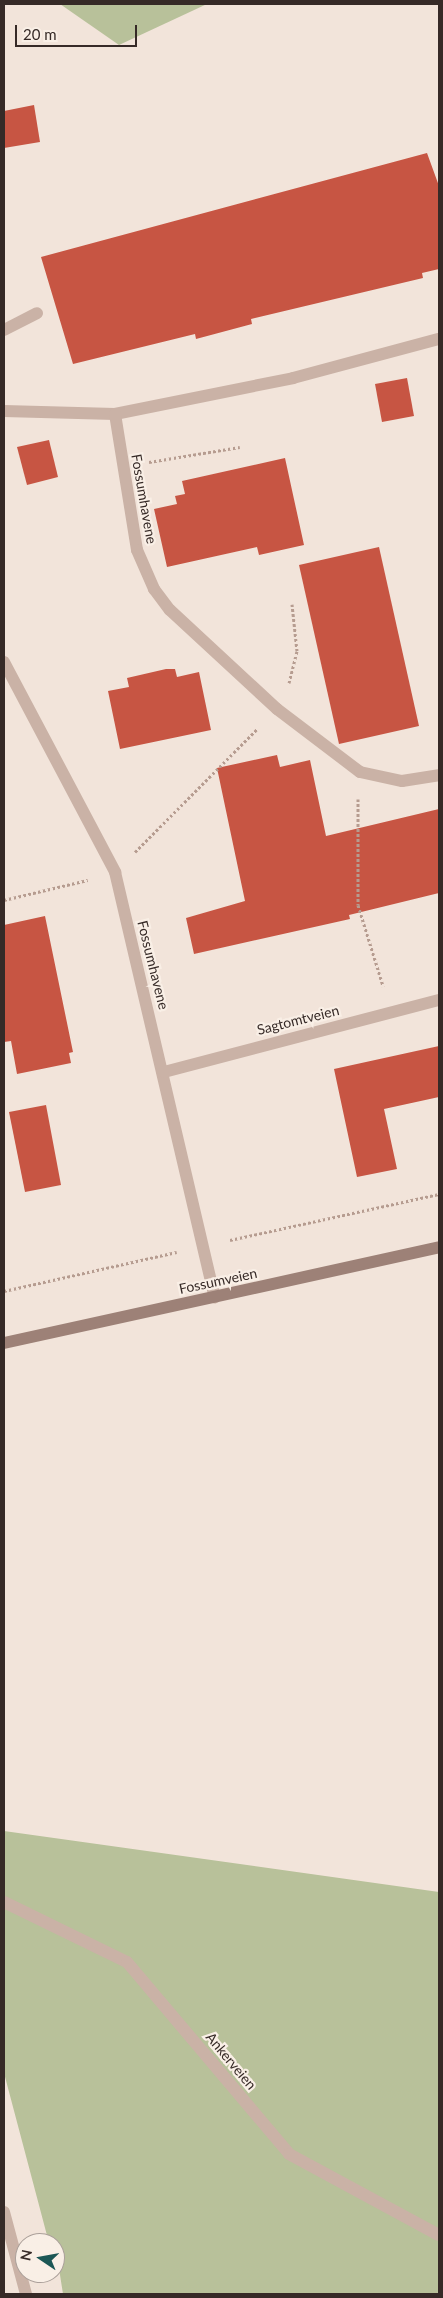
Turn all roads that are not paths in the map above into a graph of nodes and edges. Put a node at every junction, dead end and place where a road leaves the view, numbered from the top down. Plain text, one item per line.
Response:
1 (37, 313) dead end
2 (4, 330) edge
3 (439, 339) edge
4 (4, 411) edge
5 (115, 414) junction
6 (4, 662) edge
7 (439, 775) edge
8 (439, 1000) edge
9 (164, 1072) junction
10 (439, 1247) edge
11 (215, 1297) junction
12 (4, 1344) edge
13 (4, 1902) edge
14 (4, 2212) edge
15 (439, 2235) edge
16 (26, 2294) edge

1 - 2 street
3 - 5 street
4 - 5 street
5 - 7 street, Fossumhavene
6 - 9 street, Fossumhavene
8 - 9 street, Sagtomtveien
9 - 11 street, Fossumhavene
10 - 11 street, Fossumveien
11 - 12 street, Fossumveien
13 - 15 street, Ankerveien
14 - 16 street

